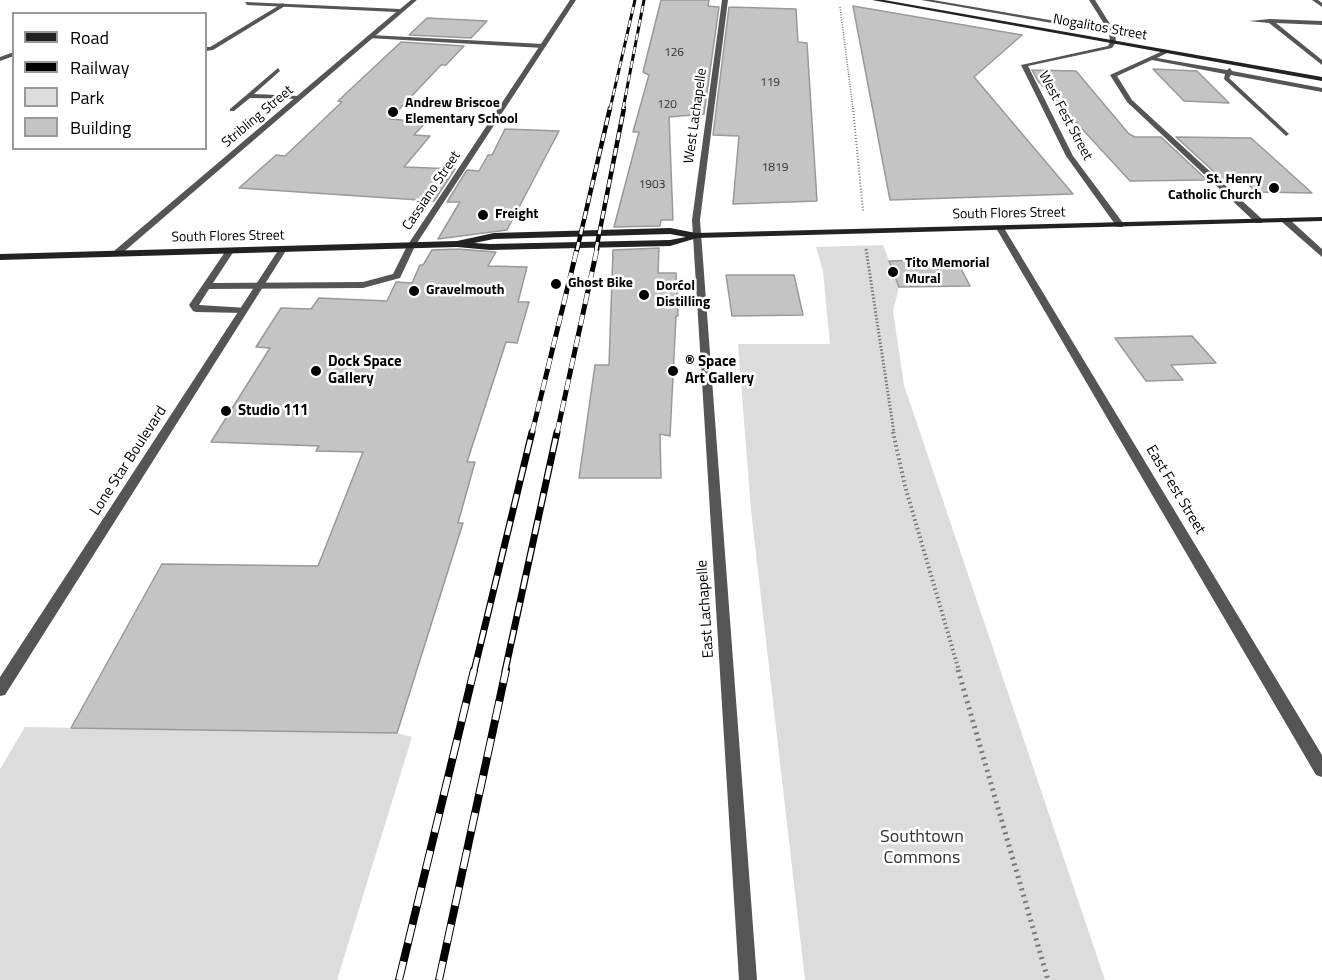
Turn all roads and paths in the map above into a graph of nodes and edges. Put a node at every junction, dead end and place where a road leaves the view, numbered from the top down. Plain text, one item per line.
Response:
1 (414, 0) edge
2 (573, 0) edge
3 (724, 0) edge
4 (875, 0) edge
5 (924, 0) edge
6 (1092, 0) edge
7 (1316, 0) edge
8 (250, 2) edge
9 (283, 5) junction
10 (1322, 5) edge
11 (840, 7) dead end
12 (401, 11) junction
13 (1252, 21) dead end
14 (1270, 21) junction
15 (1322, 23) edge
16 (1113, 32) junction
17 (370, 38) junction
18 (1113, 42) junction
19 (543, 46) junction
20 (207, 49) edge
21 (1165, 52) junction
22 (1148, 58) junction
23 (1322, 63) edge
24 (1234, 64) junction
25 (278, 70) dead end
26 (1228, 73) junction
27 (1322, 80) edge
28 (1322, 90) edge
29 (248, 96) junction
30 (299, 98) junction
31 (232, 110) dead end
32 (1286, 135) dead end
33 (863, 218) dead end
34 (1322, 219) edge
35 (1285, 220) junction
36 (1259, 221) junction
37 (1120, 225) junction
38 (1000, 228) junction
39 (696, 236) junction
40 (411, 246) junction
41 (866, 246) dead end
42 (283, 249) junction
43 (230, 250) junction
44 (117, 253) junction
45 (1322, 254) edge
46 (0, 257) edge
47 (206, 286) junction
48 (259, 286) junction
49 (244, 310) junction
50 (0, 690) edge
51 (1322, 770) edge
52 (748, 980) edge
53 (1048, 980) edge

1 - 12 street, Stribling Street
2 - 19 street, Cassiano Street
3 - 39 street, West Lachapelle
4 - 18 main road, Nogalitos Street
5 - 16 street
6 - 16 street
7 - 10 street
8 - 9 street
9 - 12 street
9 - 20 street
11 - 33 path
12 - 17 street, Stribling Street
13 - 14 street
14 - 15 street
14 - 23 street
16 - 18 street
17 - 19 street
17 - 30 street, Stribling Street
18 - 21 main road, Nogalitos Street
18 - 37 street, West Fest Street
19 - 40 street, Cassiano Street
21 - 22 street
21 - 24 main road, Nogalitos Street
22 - 26 street
22 - 36 street
24 - 26 street
24 - 27 main road, Nogalitos Street
25 - 29 street
26 - 28 street
26 - 32 street
29 - 30 street
29 - 31 street
30 - 44 street, Stribling Street
34 - 35 main road, South Flores Street
35 - 36 main road, South Flores Street
35 - 45 street
36 - 37 main road, South Flores Street
37 - 38 main road, South Flores Street
38 - 39 main road, South Flores Street
38 - 51 street, East Fest Street
39 - 40 main road, South Flores Street
39 - 52 street, East Lachapelle
40 - 42 main road, South Flores Street
40 - 48 street, Cassiano Street
41 - 53 path
42 - 43 main road, South Flores Street
42 - 48 street, Lone Star Boulevard
43 - 44 main road, South Flores Street
43 - 47 street
44 - 46 main road, South Flores Street
47 - 48 street
47 - 49 street
48 - 49 street, Lone Star Boulevard
49 - 50 street, Lone Star Boulevard

